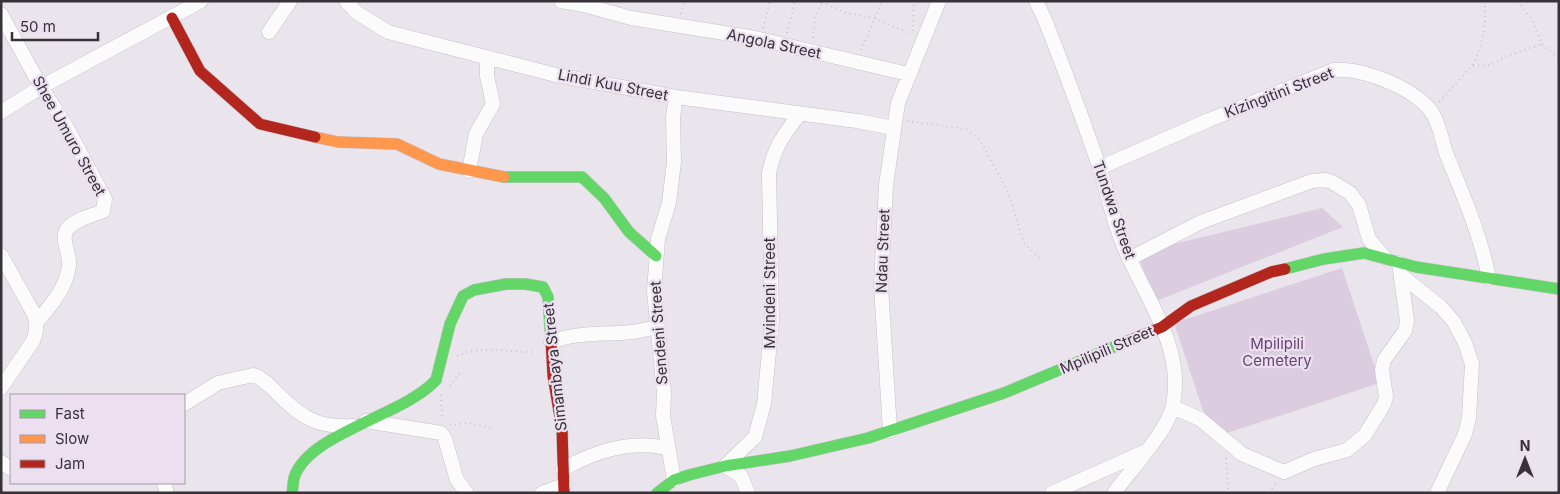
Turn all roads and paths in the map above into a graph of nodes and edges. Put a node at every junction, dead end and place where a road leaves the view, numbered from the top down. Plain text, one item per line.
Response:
1 (201, 1) edge
2 (290, 1) edge
3 (346, 1) edge
4 (561, 1) edge
5 (766, 1) edge
6 (795, 1) edge
7 (882, 1) edge
8 (914, 1) edge
9 (939, 1) edge
10 (1036, 1) edge
11 (1485, 1) edge
12 (1518, 1) edge
13 (769, 2) edge
14 (822, 2) edge
15 (1, 14) edge
16 (172, 18) junction
17 (873, 18) junction
18 (269, 32) dead end
19 (918, 36) junction
20 (755, 38) junction
21 (780, 44) junction
22 (1542, 44) junction
23 (811, 50) junction
24 (487, 57) junction
25 (1559, 59) edge
26 (856, 64) junction
27 (1473, 66) junction
28 (908, 74) junction
29 (41, 88) junction
30 (676, 97) junction
31 (1, 112) edge
32 (1430, 112) junction
33 (799, 115) junction
34 (894, 123) junction
35 (1100, 168) junction
36 (469, 171) junction
37 (1, 255) edge
38 (656, 256) junction
39 (1384, 256) junction
40 (1130, 259) junction
41 (1042, 261) dead end
42 (1400, 270) junction
43 (1489, 278) junction
44 (1559, 289) edge
45 (36, 323) junction
46 (658, 326) junction
47 (1162, 326) junction
48 (551, 343) junction
49 (462, 370) dead end
50 (438, 374) junction
51 (1, 388) edge
52 (447, 388) dead end
53 (185, 403) edge
54 (1173, 407) junction
55 (360, 424) junction
56 (491, 428) dead end
57 (443, 431) junction
58 (890, 431) junction
59 (1225, 441) junction
60 (667, 448) junction
61 (1144, 452) junction
62 (725, 466) junction
63 (563, 469) junction
64 (674, 480) junction
65 (564, 489) edge
66 (292, 493) edge
67 (467, 493) edge
68 (542, 493) edge
69 (657, 493) edge
70 (748, 493) edge
71 (1052, 493) edge
72 (1114, 493) edge
73 (1228, 493) edge
74 (1437, 493) edge

1 - 16 street
2 - 18 street
3 - 24 street, Lindi Kuu Street
4 - 20 street, Angola Street
5 - 13 path
6 - 21 path
7 - 17 path
8 - 19 path
9 - 19 street
10 - 35 street, Tundwa Street
11 - 27 path
12 - 22 path
13 - 20 path
14 - 17 path
14 - 23 path
15 - 29 street, Shee Umuro Street
16 - 29 street
16 - 36 street
17 - 19 path
17 - 26 path
19 - 28 street
20 - 21 street, Angola Street
21 - 23 street, Angola Street
22 - 25 path
22 - 27 path
23 - 26 street, Angola Street
24 - 30 street, Lindi Kuu Street
24 - 36 street
26 - 28 street, Angola Street
27 - 32 path
28 - 34 street, Ndau Street
29 - 31 street
29 - 45 street, Shee Umuro Street
30 - 33 street, Lindi Kuu Street
30 - 38 street, Sendeni Street
32 - 35 street, Kizingitini Street
32 - 43 street, Kizingitini Street
33 - 34 street, Lindi Kuu Street
33 - 62 street, Mvindeni Street
34 - 41 path
34 - 58 street, Ndau Street
35 - 40 street, Tundwa Street
36 - 38 street
37 - 45 street
38 - 46 street, Sendeni Street
39 - 40 street
39 - 42 street, Mpilipili Street
39 - 47 street, Mpilipili Street
40 - 47 street, Tundwa Street
42 - 43 street, Mpilipili Street
42 - 59 street
42 - 74 street
43 - 44 street, Mpilipili Street
45 - 51 street
46 - 48 street
46 - 60 street, Sendeni Street
47 - 54 street, Tundwa Street
47 - 58 street, Mpilipili Street
48 - 50 path
48 - 50 street, Simambaya Street
48 - 63 street, Simambaya Street
49 - 52 path
50 - 55 street
50 - 57 path
53 - 55 street
54 - 59 street
54 - 61 street, Tundwa Street
55 - 57 street
55 - 66 street
56 - 57 path
57 - 67 street
58 - 62 street, Mpilipili Street
59 - 73 path
60 - 63 street
60 - 64 street, Sendeni Street
61 - 71 street
61 - 72 street, Tundwa Street
62 - 64 street, Mpilipili Street
62 - 70 street
63 - 65 street, Simambaya Street
64 - 69 street, Mpilipili Street
65 - 68 street

